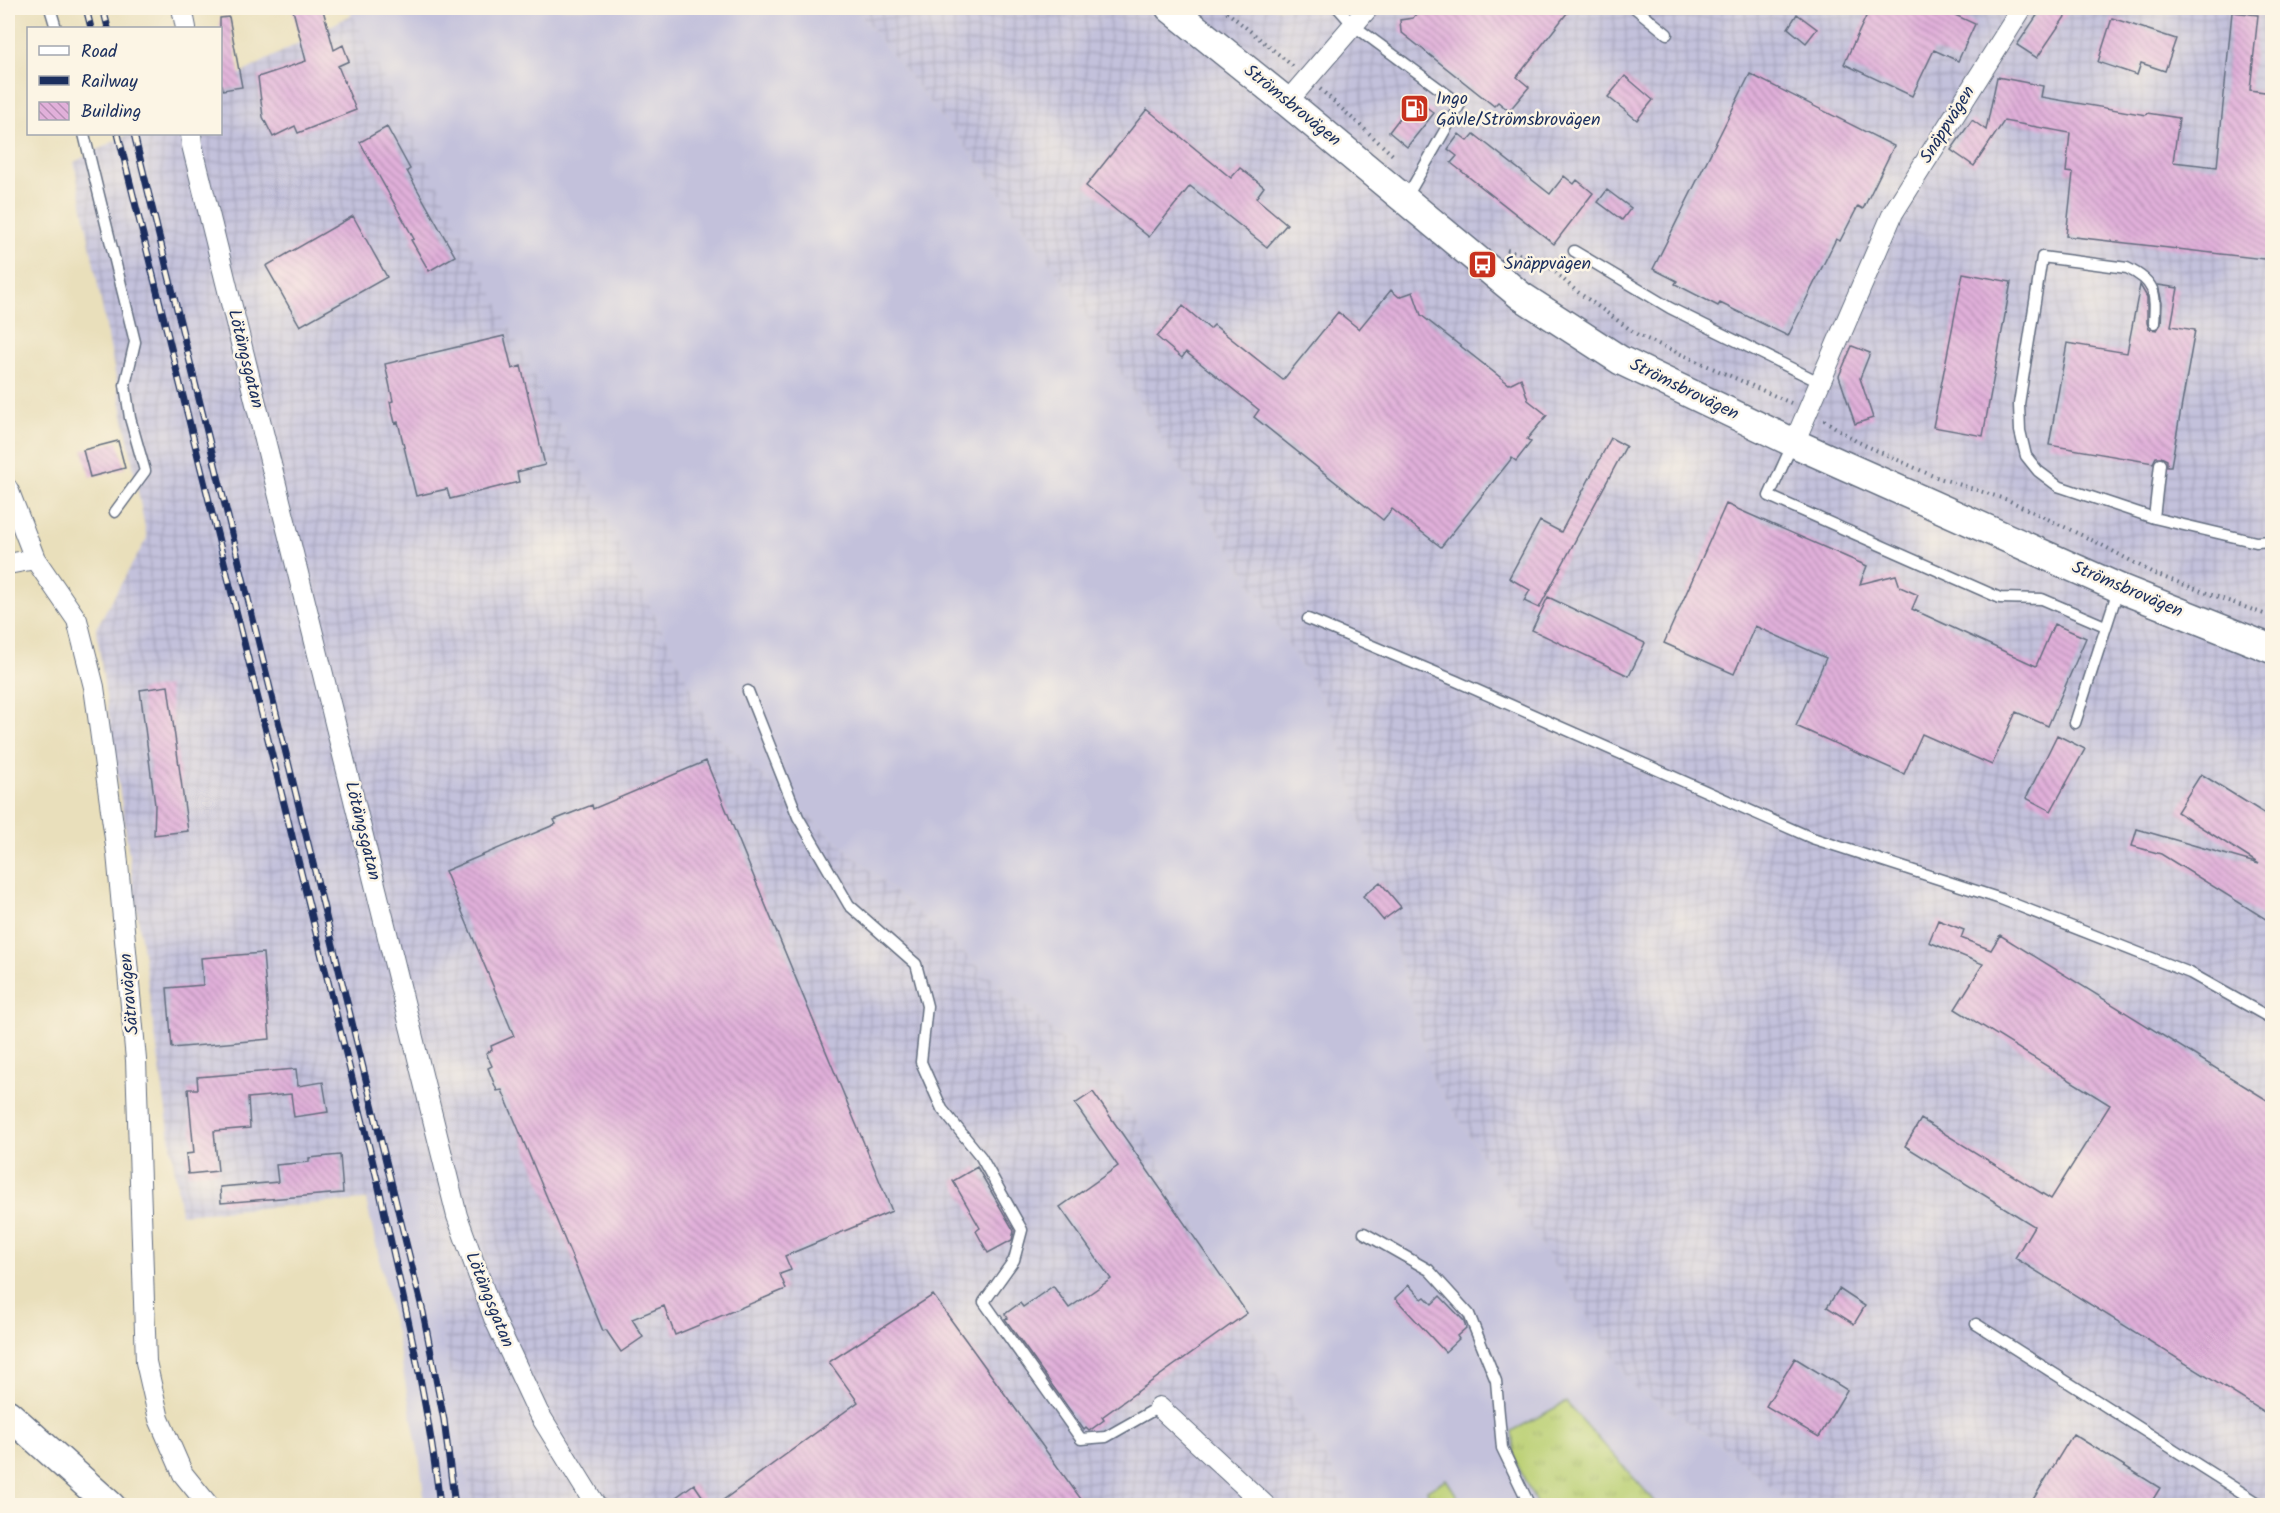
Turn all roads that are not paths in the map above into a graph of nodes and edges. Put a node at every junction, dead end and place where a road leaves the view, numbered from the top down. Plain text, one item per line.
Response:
1 (50, 8) edge
2 (182, 8) edge
3 (1170, 8) edge
4 (1338, 8) edge
5 (1368, 8) edge
6 (1635, 8) edge
7 (2022, 8) edge
8 (1353, 25) junction
9 (56, 27) edge
10 (186, 27) edge
11 (1668, 34) dead end
12 (1287, 102) junction
13 (84, 135) edge
14 (191, 135) edge
15 (1405, 200) junction
16 (1574, 251) dead end
17 (2154, 323) dead end
18 (1819, 382) junction
19 (1794, 443) junction
20 (2160, 465) dead end
21 (8, 489) edge
22 (115, 512) dead end
23 (2154, 518) junction
24 (2272, 541) edge
25 (35, 559) junction
26 (8, 564) edge
27 (2119, 588) junction
28 (1308, 619) dead end
29 (2105, 626) junction
30 (2272, 649) edge
31 (748, 692) dead end
32 (2075, 723) dead end
33 (2272, 1019) edge
34 (1364, 1233) dead end
35 (1976, 1324) dead end
36 (1159, 1407) joint
37 (8, 1414) edge
38 (111, 1506) edge
39 (209, 1506) edge
40 (596, 1506) edge
41 (1266, 1506) edge
42 (1530, 1506) edge
43 (2263, 1506) edge

1 - 9 lane
2 - 10 street
3 - 12 main road, Strömsbrovägen
4 - 8 lane
5 - 8 street
6 - 11 lane
7 - 18 street, Snäppvägen
8 - 12 street
8 - 15 lane
12 - 15 main road, Strömsbrovägen
13 - 22 lane
14 - 40 street, Lötängsgatan
15 - 19 main road, Strömsbrovägen
16 - 18 lane
17 - 23 lane
18 - 19 street, Snäppvägen
19 - 27 main road, Strömsbrovägen
19 - 29 lane
20 - 23 lane
21 - 25 street, Sätravägen
23 - 24 lane
25 - 26 street
25 - 39 street, Sätravägen
27 - 29 lane
27 - 30 main road, Strömsbrovägen
28 - 33 lane
29 - 32 lane
31 - 36 lane
34 - 42 lane
35 - 43 lane
36 - 41 street
37 - 38 main road

